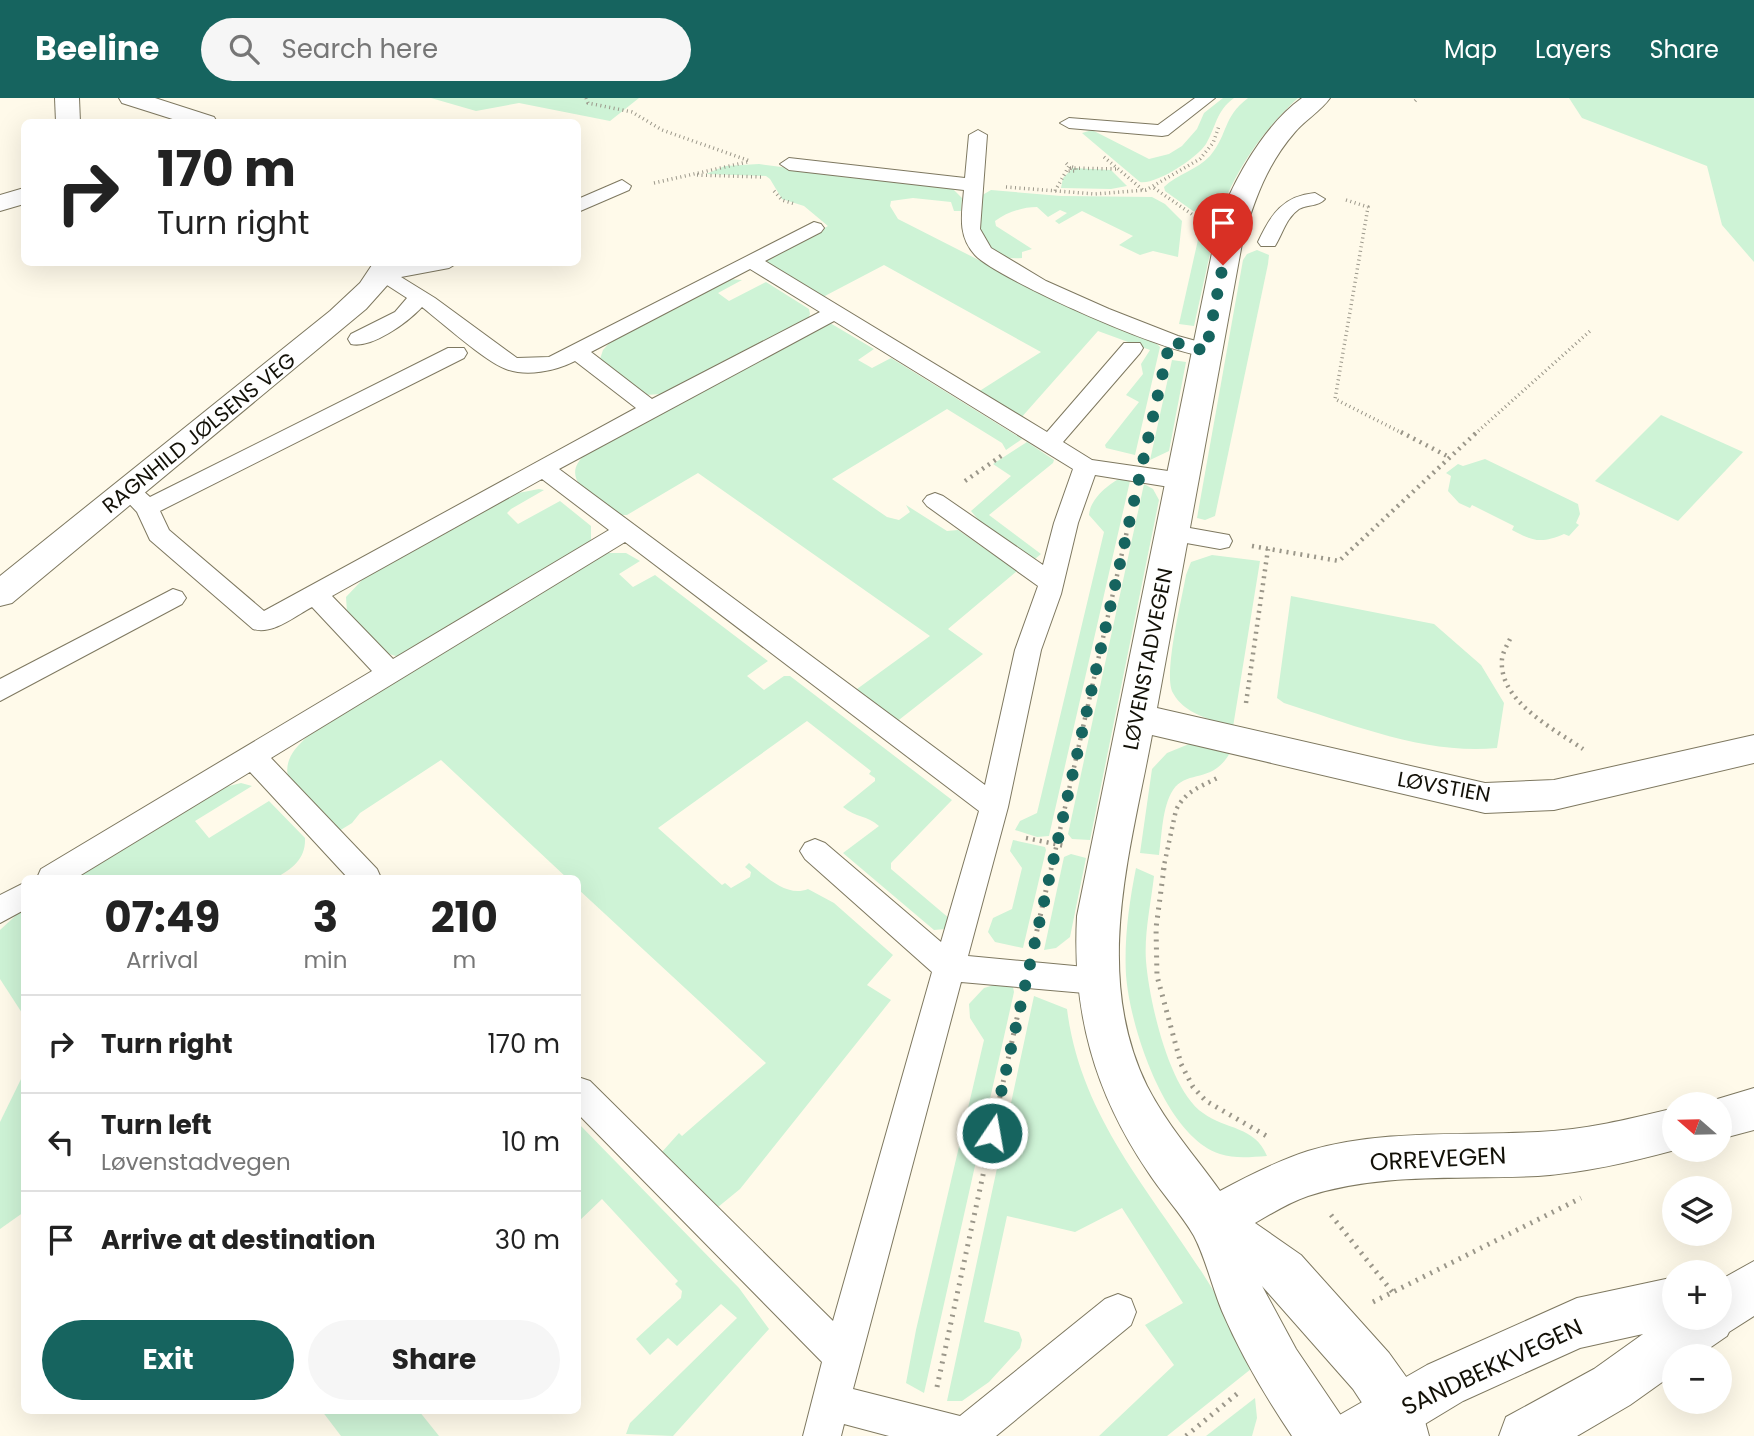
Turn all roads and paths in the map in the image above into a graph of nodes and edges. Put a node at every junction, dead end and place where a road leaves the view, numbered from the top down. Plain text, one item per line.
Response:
1 (67, 98) edge
2 (131, 98) edge
3 (586, 98) edge
4 (1206, 98) edge
5 (1318, 98) edge
6 (1222, 117) dead end
7 (68, 119) edge
8 (196, 119) edge
9 (1069, 123) dead end
10 (978, 135) dead end
11 (750, 161) junction
12 (789, 164) joint
13 (1119, 169) dead end
14 (693, 175) junction
15 (769, 182) dead end
16 (973, 185) junction
17 (622, 186) joint
18 (1154, 188) junction
19 (773, 189) dead end
20 (1055, 191) junction
21 (21, 197) edge
22 (1315, 199) joint
23 (0, 203) edge
24 (581, 205) edge
25 (814, 228) joint
26 (1194, 230) dead end
27 (1229, 237) junction
28 (751, 261) junction
29 (407, 266) edge
30 (386, 268) edge
31 (420, 297) junction
32 (836, 312) junction
33 (1590, 331) dead end
34 (359, 339) dead end
35 (1132, 348) dead end
36 (1206, 351) junction
37 (576, 352) junction
38 (456, 353) dead end
39 (651, 409) junction
40 (1049, 444) junction
41 (1006, 453) dead end
42 (1449, 457) junction
43 (1086, 466) junction
44 (544, 469) junction
45 (1140, 473) junction
46 (1182, 481) junction
47 (138, 499) junction
48 (936, 501) joint
49 (626, 530) junction
50 (1173, 533) junction
51 (1220, 541) joint
52 (1268, 549) junction
53 (1051, 583) junction
54 (0, 594) edge
55 (315, 594) junction
56 (173, 598) dead end
57 (1510, 639) dead end
58 (391, 674) junction
59 (0, 691) edge
60 (1136, 717) junction
61 (1241, 740) junction
62 (1754, 749) edge
63 (1585, 751) dead end
64 (254, 758) junction
65 (994, 807) junction
66 (815, 851) dead end
67 (57, 875) edge
68 (363, 875) edge
69 (21, 897) edge
70 (0, 910) edge
71 (949, 968) junction
72 (1027, 973) junction
73 (1096, 981) junction
74 (581, 1095) edge
75 (1754, 1109) edge
76 (1732, 1115) edge
77 (1662, 1132) edge
78 (1275, 1144) dead end
79 (1609, 1146) junction
80 (1329, 1213) dead end
81 (1212, 1221) junction
82 (1732, 1291) edge
83 (1394, 1294) junction
84 (1732, 1302) edge
85 (1370, 1303) dead end
86 (1662, 1306) edge
87 (1118, 1312) dead end
88 (1692, 1330) edge
89 (841, 1355) junction
90 (1246, 1387) dead end
91 (827, 1419) edge
92 (1400, 1423) edge
93 (952, 1432) edge
94 (1186, 1436) edge
95 (1324, 1436) edge
96 (1355, 1436) edge
97 (1525, 1436) edge

1 - 7 street
2 - 8 street
3 - 11 path
4 - 9 lane
5 - 27 street, LØVENSTADVEGEN
6 - 18 path
10 - 16 lane
11 - 12 path
11 - 14 path
12 - 16 lane
13 - 20 path
14 - 15 path
14 - 17 path
16 - 20 path
16 - 36 lane
17 - 24 lane
18 - 20 path
18 - 26 path
19 - 25 path
21 - 23 street
22 - 27 lane
22 - 42 path
25 - 28 lane
27 - 36 street, LØVENSTADVEGEN
28 - 32 lane
28 - 37 lane
29 - 30 lane
30 - 31 lane
30 - 47 street, RAGNHILD JØLSENS VEG
31 - 34 lane
31 - 37 lane
32 - 39 lane
32 - 40 lane
33 - 42 path
35 - 40 lane
36 - 46 street, LØVENSTADVEGEN
37 - 39 lane
38 - 47 lane
39 - 44 lane
40 - 43 lane
41 - 48 path
42 - 52 path
43 - 45 lane
43 - 53 lane
44 - 49 lane
44 - 55 lane
45 - 46 lane
45 - 72 path
46 - 50 street, LØVENSTADVEGEN
47 - 54 street, RAGNHILD JØLSENS VEG
47 - 55 lane
48 - 53 lane
49 - 58 lane
49 - 65 lane
50 - 51 lane
50 - 60 street, LØVENSTADVEGEN
51 - 52 path
52 - 61 path
53 - 65 lane
55 - 58 lane
56 - 59 lane
57 - 63 path
58 - 64 lane
60 - 61 street, LØVSTIEN
60 - 73 street, LØVENSTADVEGEN
61 - 62 street, LØVSTIEN
61 - 78 path
64 - 67 lane
64 - 68 lane
65 - 71 lane
66 - 71 lane
69 - 70 lane
71 - 72 lane
71 - 89 lane
72 - 73 lane
72 - 93 path
73 - 81 street, LØVENSTADVEGEN
74 - 89 lane
75 - 76 street
77 - 79 street, ORREVEGEN
79 - 81 street, ORREVEGEN
79 - 83 path
80 - 83 path
81 - 92 street, LØVENSTADVEGEN
81 - 95 street, LØVENSTADVEGEN
82 - 84 street
83 - 85 path
86 - 92 street, SANDBEKKVEGEN
87 - 93 lane
88 - 97 street
89 - 91 lane
90 - 94 path
91 - 93 lane
92 - 96 street, SANDBEKKVEGEN

